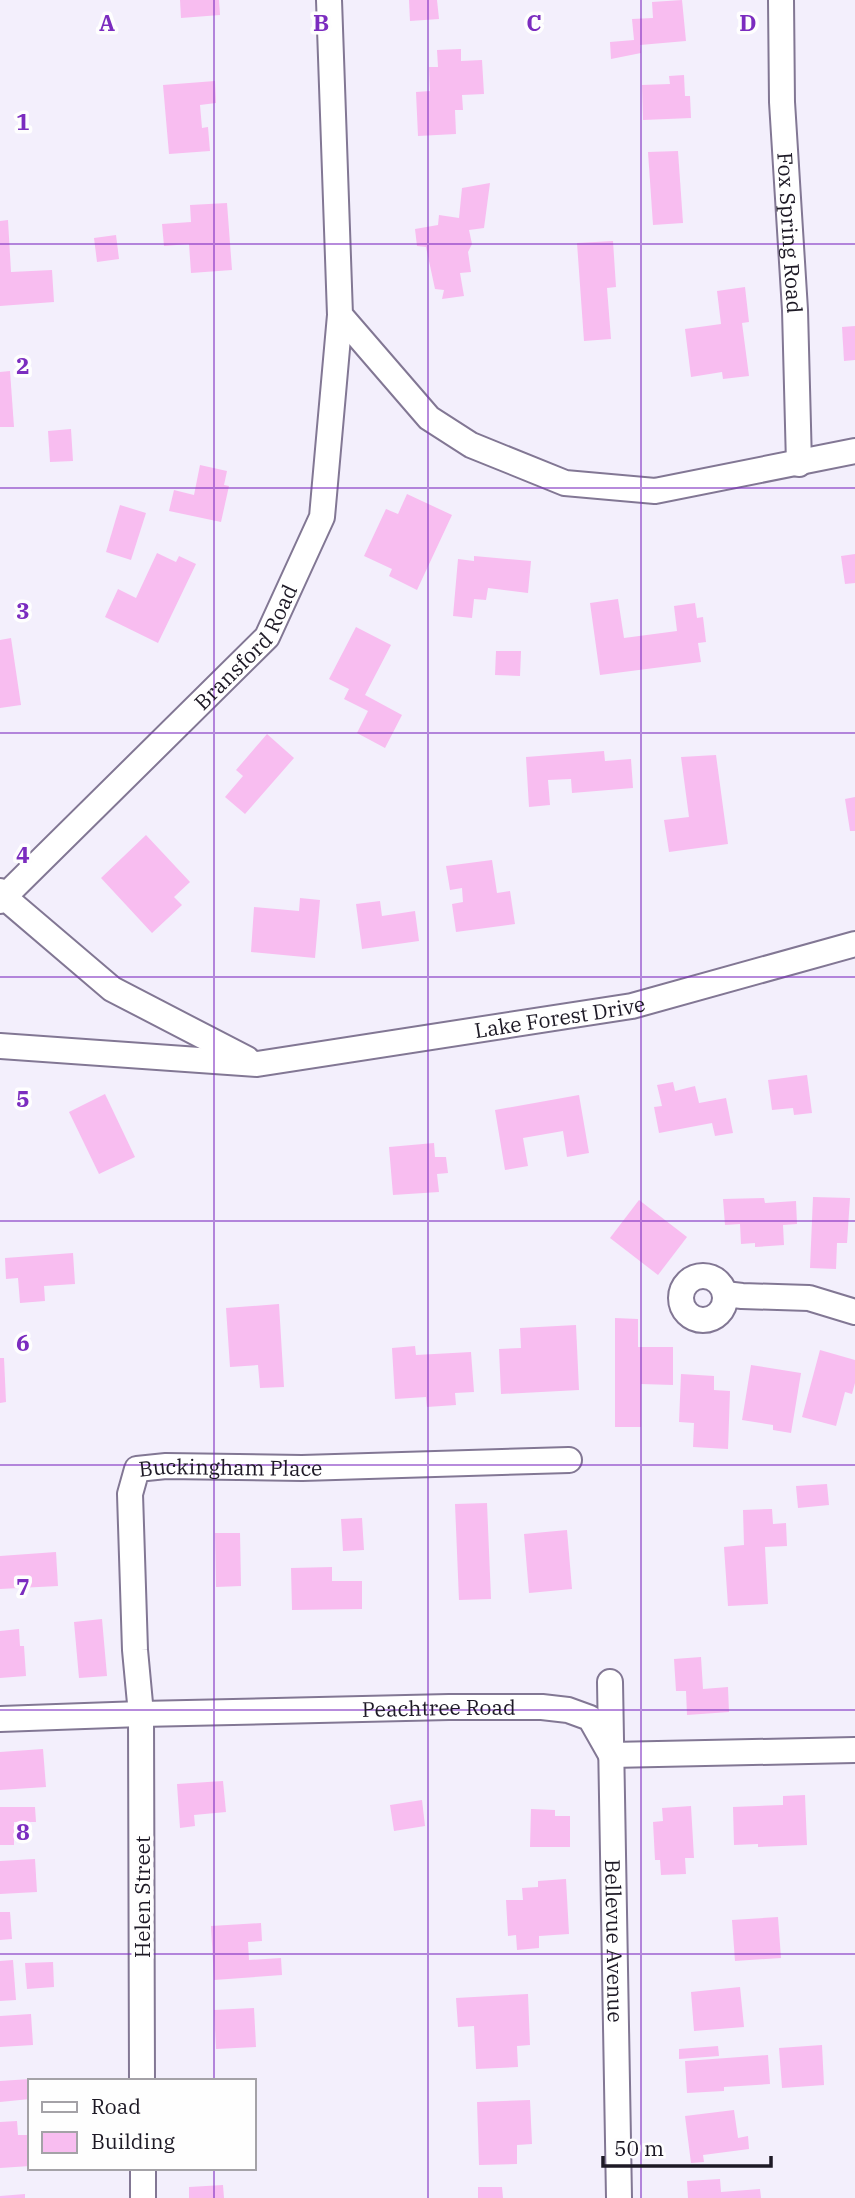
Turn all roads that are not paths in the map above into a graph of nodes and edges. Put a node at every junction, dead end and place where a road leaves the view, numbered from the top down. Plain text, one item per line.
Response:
1 (329, 0) edge
2 (781, 0) edge
3 (340, 316) junction
4 (855, 451) edge
5 (799, 464) junction
6 (1, 896) edge
7 (855, 944) edge
8 (0, 1046) edge
9 (257, 1064) junction
10 (725, 1294) dead end
11 (855, 1312) edge
12 (569, 1460) dead end
13 (611, 1682) dead end
14 (141, 1714) junction
15 (0, 1719) edge
16 (855, 1750) edge
17 (611, 1755) junction
18 (142, 2079) edge
19 (143, 2170) edge
20 (143, 2198) edge
21 (619, 2198) edge

1 - 3 street, Bransford Road
2 - 5 street, Fox Spring Road
3 - 5 street
3 - 6 street, Bransford Road
4 - 5 street
6 - 9 street
7 - 9 street, Lake Forest Drive
8 - 9 street, Lake Forest Drive
10 - 11 street
12 - 14 street, Buckingham Place
13 - 17 street, Bellevue Avenue
14 - 15 street, Peachtree Road
14 - 17 street, Peachtree Road
14 - 18 street, Helen Street
16 - 17 street
17 - 21 street, Bellevue Avenue
19 - 20 street

